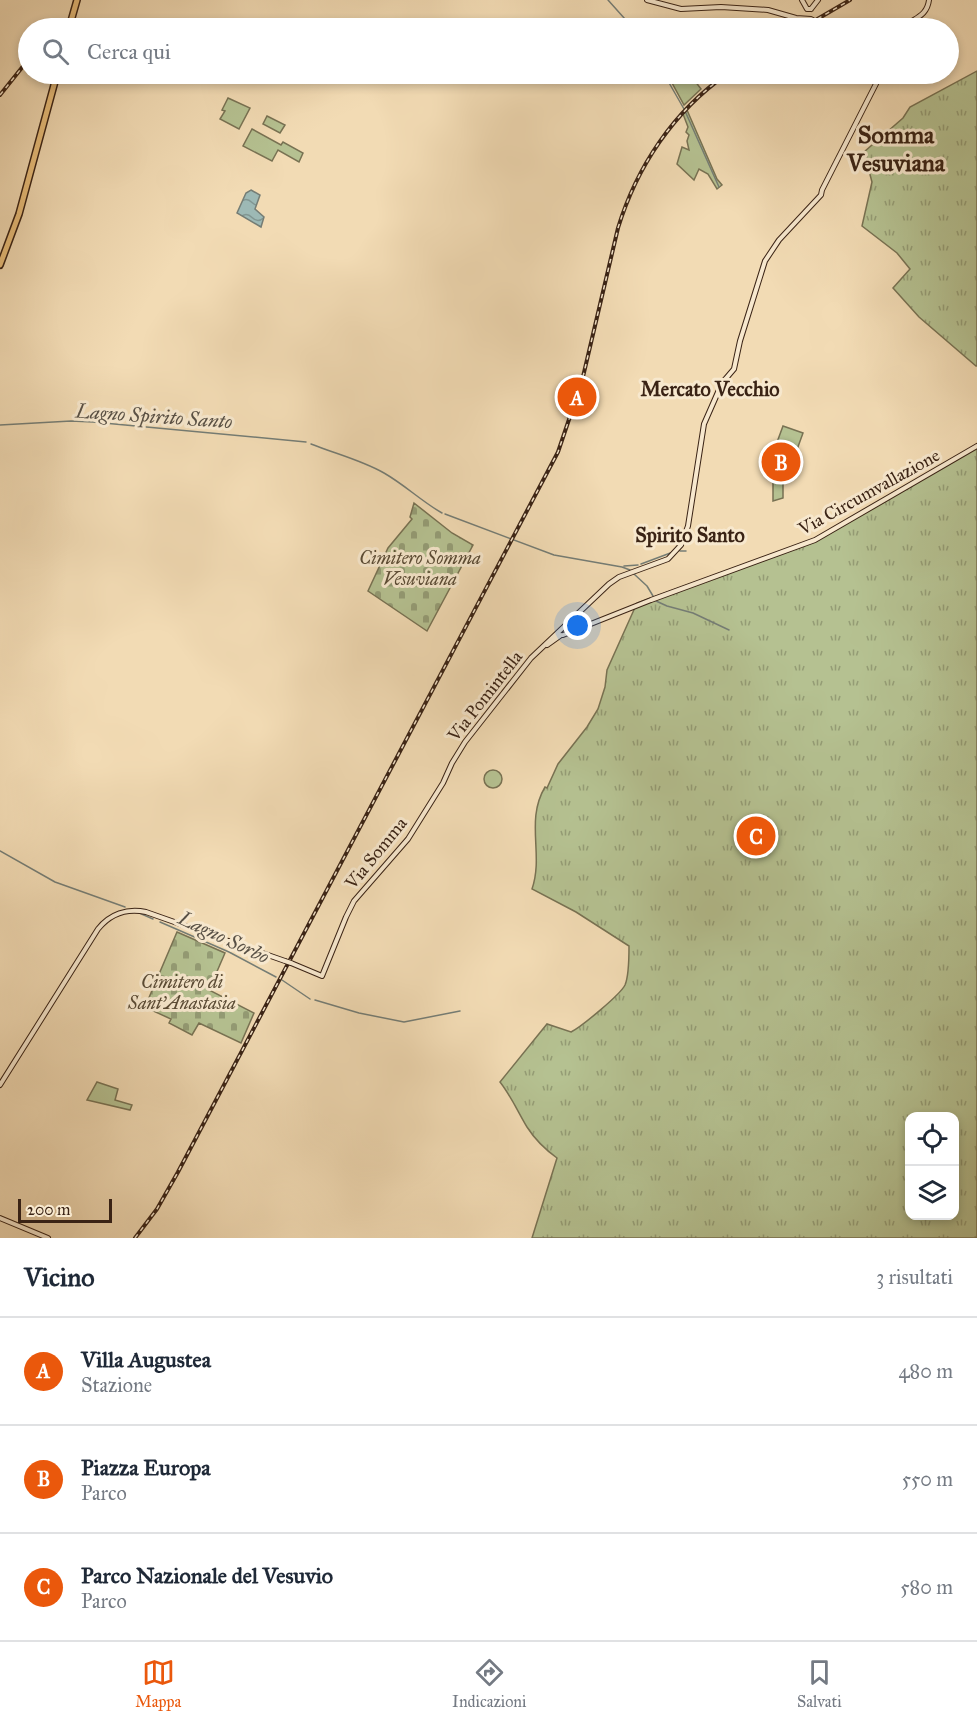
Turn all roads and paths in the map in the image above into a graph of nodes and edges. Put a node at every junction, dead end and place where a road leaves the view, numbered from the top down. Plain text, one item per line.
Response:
1 (77, 0) edge
2 (647, 0) edge
3 (802, 0) edge
4 (818, 0) edge
5 (929, 0) edge
6 (809, 9) junction
7 (72, 18) edge
8 (798, 18) edge
9 (806, 18) edge
10 (811, 18) edge
11 (917, 18) edge
12 (54, 84) edge
13 (876, 84) edge
14 (0, 265) edge
15 (977, 446) edge
16 (561, 632) junction
17 (443, 783) joint
18 (0, 1085) edge
19 (0, 1218) edge
20 (48, 1238) edge

1 - 7 highway
2 - 8 main road
3 - 6 main road
4 - 6 main road
5 - 11 main road
6 - 9 main road
6 - 10 main road
12 - 14 highway
13 - 16 main road, Via Pomintella
15 - 16 main road, Via Circumvallazione
16 - 17 main road, Via Pomintella
17 - 18 main road, Via Somma, bridge
19 - 20 main road

